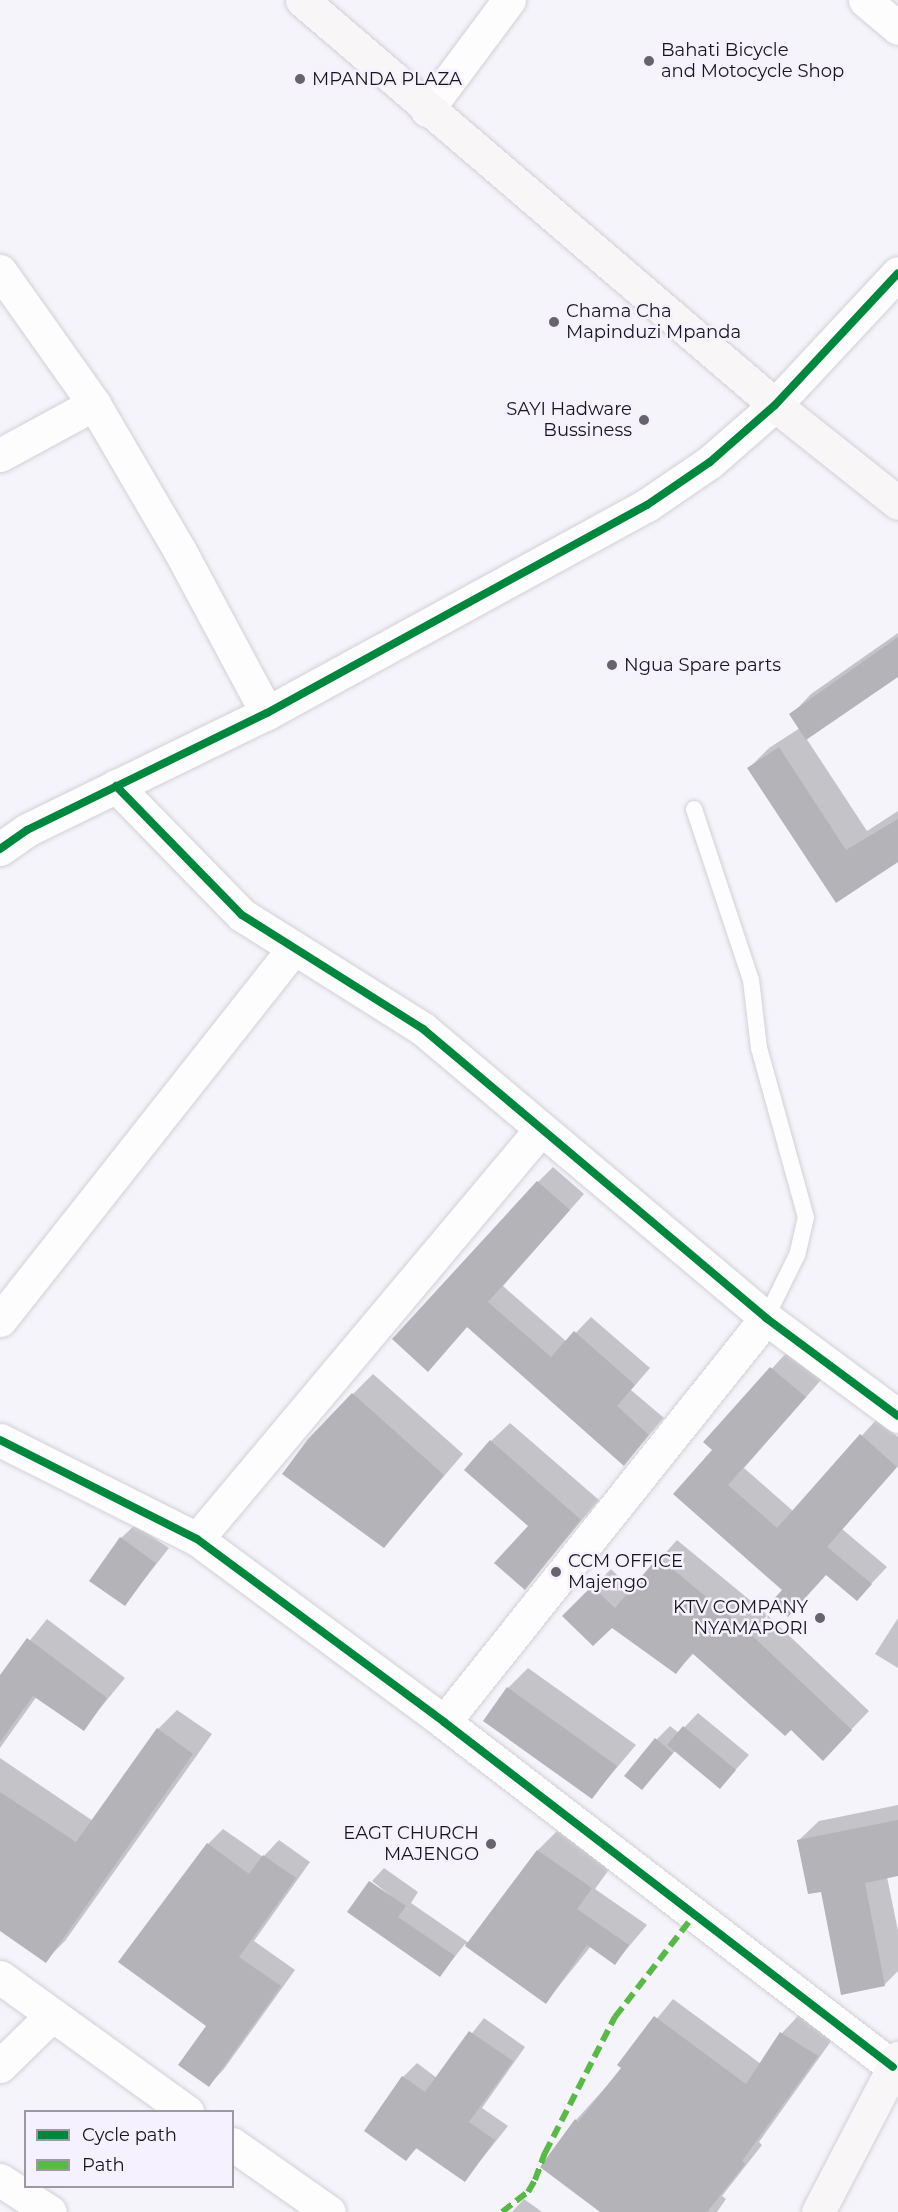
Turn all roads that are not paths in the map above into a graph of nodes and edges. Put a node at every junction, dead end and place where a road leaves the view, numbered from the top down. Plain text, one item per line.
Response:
1 (302, 0) edge
2 (509, 0) edge
3 (865, 0) edge
4 (898, 28) edge
5 (427, 110) junction
6 (0, 271) edge
7 (898, 273) edge
8 (94, 404) junction
9 (775, 405) junction
10 (0, 454) edge
11 (898, 503) edge
12 (267, 713) junction
13 (116, 786) junction
14 (693, 809) dead end
15 (0, 849) edge
16 (292, 950) junction
17 (541, 1129) junction
18 (765, 1318) junction
19 (0, 1320) edge
20 (898, 1416) edge
21 (0, 1440) edge
22 (197, 1539) junction
23 (444, 1722) junction
24 (0, 1977) edge
25 (51, 2016) junction
26 (896, 2062) edge
27 (0, 2066) edge
28 (184, 2110) edge
29 (234, 2145) edge
30 (0, 2180) edge
31 (50, 2212) edge
32 (329, 2212) edge
33 (818, 2212) edge

1 - 5 street
2 - 5 street
3 - 4 street
5 - 9 street
6 - 8 street
7 - 9 street
8 - 10 street
8 - 12 street
9 - 11 street
9 - 12 street
12 - 13 street
13 - 15 street
13 - 16 street
14 - 18 lane
16 - 17 street
16 - 19 street
17 - 18 street
17 - 22 street
18 - 20 street
18 - 23 street
21 - 22 street
22 - 23 street
23 - 26 street
24 - 25 street
25 - 27 street
25 - 28 street
26 - 33 street
29 - 32 street
30 - 31 street

